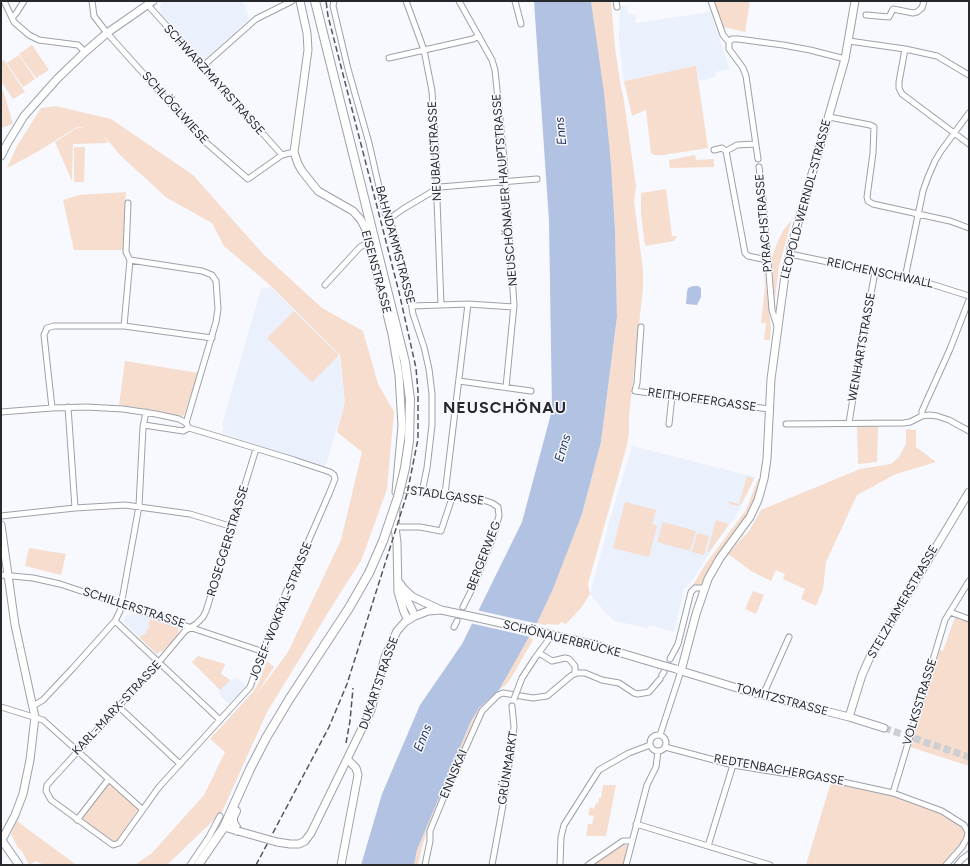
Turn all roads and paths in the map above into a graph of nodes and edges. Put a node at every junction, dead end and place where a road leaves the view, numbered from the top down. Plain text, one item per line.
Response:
1 (4, 1) edge
2 (24, 1) edge
3 (92, 1) edge
4 (292, 1) edge
5 (300, 1) edge
6 (315, 1) edge
7 (334, 1) edge
8 (406, 1) edge
9 (459, 1) edge
10 (515, 1) edge
11 (616, 1) edge
12 (711, 1) edge
13 (855, 1) edge
14 (924, 1) edge
15 (150, 3) edge
16 (617, 7) dead end
17 (866, 15) dead end
18 (12, 18) junction
19 (521, 24) dead end
20 (107, 33) junction
21 (479, 36) junction
22 (849, 41) junction
23 (729, 42) junction
24 (905, 49) junction
25 (424, 50) junction
26 (85, 52) junction
27 (389, 58) dead end
28 (845, 59) junction
29 (202, 67) junction
30 (969, 74) edge
31 (969, 113) edge
32 (828, 117) junction
33 (955, 133) junction
34 (756, 144) junction
35 (969, 144) edge
36 (714, 150) dead end
37 (726, 151) junction
38 (294, 152) junction
39 (282, 155) junction
40 (1, 156) edge
41 (758, 159) dead end
42 (758, 167) dead end
43 (537, 179) dead end
44 (505, 182) junction
45 (437, 188) junction
46 (128, 203) dead end
47 (918, 214) junction
48 (389, 219) junction
49 (969, 228) edge
50 (369, 242) junction
51 (790, 254) junction
52 (130, 260) junction
53 (767, 260) junction
54 (876, 272) junction
55 (905, 278) junction
56 (325, 285) dead end
57 (969, 296) edge
58 (969, 300) edge
59 (468, 304) junction
60 (441, 305) junction
61 (412, 306) junction
62 (514, 307) junction
63 (124, 326) junction
64 (641, 327) dead end
65 (777, 327) junction
66 (212, 338) junction
67 (459, 381) junction
68 (506, 387) junction
69 (531, 391) dead end
70 (672, 396) junction
71 (68, 407) junction
72 (52, 408) junction
73 (769, 409) junction
74 (1, 412) edge
75 (146, 412) junction
76 (922, 416) junction
77 (186, 423) junction
78 (849, 423) junction
79 (669, 424) dead end
80 (786, 424) dead end
81 (144, 425) junction
82 (189, 428) junction
83 (969, 431) edge
84 (256, 449) junction
85 (396, 489) junction
86 (422, 492) junction
87 (969, 492) edge
88 (445, 494) junction
89 (453, 495) junction
90 (496, 505) joint
91 (139, 506) junction
92 (75, 508) junction
93 (1, 516) edge
94 (1, 525) edge
95 (233, 527) junction
96 (395, 527) junction
97 (4, 575) edge
98 (398, 580) junction
99 (969, 581) edge
100 (704, 588) junction
101 (122, 604) junction
102 (464, 607) dead end
103 (442, 610) junction
104 (950, 612) junction
105 (415, 616) junction
106 (969, 619) edge
107 (408, 620) junction
108 (115, 621) junction
109 (457, 621) dead end
110 (191, 627) junction
111 (454, 627) dead end
112 (551, 634) junction
113 (789, 637) dead end
114 (264, 652) junction
115 (539, 653) junction
116 (670, 659) dead end
117 (159, 662) junction
118 (678, 670) junction
119 (575, 673) junction
120 (662, 675) dead end
121 (763, 696) junction
122 (514, 699) dead end
123 (33, 706) junction
124 (512, 706) dead end
125 (1, 707) edge
126 (119, 707) junction
127 (35, 717) junction
128 (850, 717) junction
129 (220, 720) junction
130 (884, 728) tunnel mouth
131 (660, 735) junction
132 (650, 745) junction
133 (664, 747) junction
134 (77, 751) junction
135 (658, 751) junction
136 (348, 760) junction
137 (180, 764) junction
138 (733, 765) junction
139 (108, 780) junction
140 (240, 791) junction
141 (893, 793) junction
142 (142, 810) junction
143 (220, 816) dead end
144 (77, 820) junction
145 (636, 824) junction
146 (224, 827) junction
147 (238, 831) junction
148 (969, 832) edge
149 (2, 840) edge
150 (632, 841) junction
151 (708, 846) junction
152 (969, 854) edge
153 (19, 865) edge
154 (190, 865) edge
155 (198, 865) edge
156 (341, 865) edge
157 (425, 865) edge
158 (492, 865) edge
159 (560, 865) edge
160 (588, 865) edge
161 (626, 865) edge
162 (770, 865) edge
163 (946, 865) edge
164 (957, 865) edge

1 - 18 street
2 - 18 street
3 - 20 street, SCHLÖGLWIESE
4 - 29 street
5 - 38 street
6 - 140 main road, EISENSTRASSE, bridge
7 - 48 street, BAHNDAMMSTRASSE
8 - 25 street, NEUBAUSTRASSE
9 - 21 street, NEUSCHÖNAUER HAUPTSTRASSE
10 - 19 street
11 - 16 street
12 - 23 street, PYRACHSTRASSE
13 - 22 street, LEOPOLD-WERNDL-STRASSE
14 - 17 street
15 - 20 street
15 - 29 street, SCHWARZMAYRSTRASSE
18 - 26 street
20 - 26 street
20 - 39 street, SCHLÖGLWIESE
21 - 25 street
21 - 44 street, NEUSCHÖNAUER HAUPTSTRASSE
22 - 24 street
22 - 28 street, LEOPOLD-WERNDL-STRASSE
23 - 28 street
23 - 34 street, PYRACHSTRASSE
24 - 30 street
24 - 33 street
25 - 27 street
25 - 45 street, NEUBAUSTRASSE
26 - 40 street
28 - 32 street, LEOPOLD-WERNDL-STRASSE
29 - 39 street, SCHWARZMAYRSTRASSE
31 - 33 street
32 - 47 street
32 - 51 street, LEOPOLD-WERNDL-STRASSE
33 - 35 street
33 - 47 street
34 - 37 street
34 - 41 street, PYRACHSTRASSE
36 - 37 street
37 - 53 street
38 - 39 street
38 - 50 street, EISENSTRASSE
42 - 53 street, PYRACHSTRASSE
43 - 44 street
44 - 45 street
44 - 62 street, NEUSCHÖNAUER HAUPTSTRASSE
45 - 48 street
45 - 60 street, NEUBAUSTRASSE
46 - 52 street
47 - 49 street
47 - 55 street
48 - 61 street, BAHNDAMMSTRASSE
50 - 56 street
50 - 85 street, EISENSTRASSE
51 - 54 street, REICHENSCHWALL
51 - 65 street, LEOPOLD-WERNDL-STRASSE
52 - 63 street
52 - 66 street
53 - 65 street, PYRACHSTRASSE
54 - 55 street, REICHENSCHWALL
54 - 78 street, WENHARTSTRASSE
55 - 57 street, REICHENSCHWALL
58 - 76 street
59 - 60 street
59 - 62 street
59 - 67 street
60 - 61 street
61 - 86 street, BAHNDAMMSTRASSE
62 - 68 street, NEUSCHÖNAUER HAUPTSTRASSE
63 - 66 street
63 - 72 street
64 - 70 street, REITHOFFERGASSE
65 - 73 street, LEOPOLD-WERNDL-STRASSE
66 - 77 street
67 - 68 street
67 - 88 street
68 - 69 street
70 - 73 street, REITHOFFERGASSE
70 - 79 street
71 - 72 street
71 - 75 street
71 - 92 street
72 - 74 street
73 - 100 street, LEOPOLD-WERNDL-STRASSE
75 - 77 street
75 - 81 street
76 - 78 street
76 - 83 street
77 - 82 street
78 - 80 street
81 - 82 street
81 - 91 street
82 - 84 street
84 - 95 street, ROSEGGERSTRASSE
84 - 114 street, JOSEF-WOKRAL-STRASSE
85 - 86 street, STADLGASSE
85 - 96 street, EISENSTRASSE
86 - 88 street, STADLGASSE
87 - 128 street, STELZHAMERSTRASSE
88 - 89 street, STADLGASSE
89 - 90 street, STADLGASSE
89 - 96 street
90 - 102 street, BERGERWEG
91 - 92 street
91 - 95 street
91 - 101 street
92 - 93 street
94 - 97 street
95 - 110 street, ROSEGGERSTRASSE
96 - 98 street, EISENSTRASSE
97 - 101 street, SCHILLERSTRASSE
97 - 123 street
98 - 103 street
98 - 105 street, EISENSTRASSE
98 - 107 street, EISENSTRASSE
99 - 104 street, VOLKSSTRASSE
100 - 116 street
100 - 118 street, LEOPOLD-WERNDL-STRASSE
101 - 108 street
101 - 110 street, SCHILLERSTRASSE
103 - 105 street, DUKARTSTRASSE
103 - 112 street, SCHÖNAUERBRÜCKE, bridge
104 - 106 street
104 - 141 street, VOLKSSTRASSE
105 - 107 street, DUKARTSTRASSE
107 - 136 street, DUKARTSTRASSE
108 - 117 street
108 - 123 street
109 - 111 street
110 - 114 street, SCHILLERSTRASSE
110 - 117 street, KARL-MARX-STRASSE
112 - 115 street
112 - 118 street, SCHÖNAUERBRÜCKE, bridge
113 - 121 street
114 - 129 street, JOSEF-WOKRAL-STRASSE
115 - 119 street
115 - 122 street, bridge
117 - 126 street, KARL-MARX-STRASSE
117 - 129 street
118 - 121 street, TOMITZSTRASSE
118 - 131 street, LEOPOLD-WERNDL-STRASSE
119 - 120 street
119 - 157 street, ENNSKAI
121 - 128 street, TOMITZSTRASSE
123 - 127 street
124 - 158 street, GRÜNMARKT
125 - 127 street
126 - 134 street, KARL-MARX-STRASSE
126 - 137 street
127 - 134 street
127 - 149 street
128 - 130 street, TOMITZSTRASSE
129 - 137 street, JOSEF-WOKRAL-STRASSE
131 - 132 street
131 - 133 street
132 - 135 street
132 - 159 street
133 - 135 street
133 - 138 street, REDTENBACHERGASSE
134 - 139 street
134 - 144 street, KARL-MARX-STRASSE
135 - 145 street
136 - 147 street, DUKARTSTRASSE, bridge
136 - 156 street
137 - 142 street, JOSEF-WOKRAL-STRASSE
138 - 141 street, REDTENBACHERGASSE
138 - 151 street
139 - 142 street
139 - 144 street
140 - 146 main road
140 - 147 main road
141 - 148 street, REDTENBACHERGASSE
142 - 144 street, JOSEF-WOKRAL-STRASSE
143 - 154 street
145 - 150 street
145 - 151 street
146 - 147 street, DUKARTSTRASSE
146 - 155 main road
148 - 163 street
149 - 153 street
150 - 160 street
150 - 161 street
151 - 162 street
152 - 164 street

